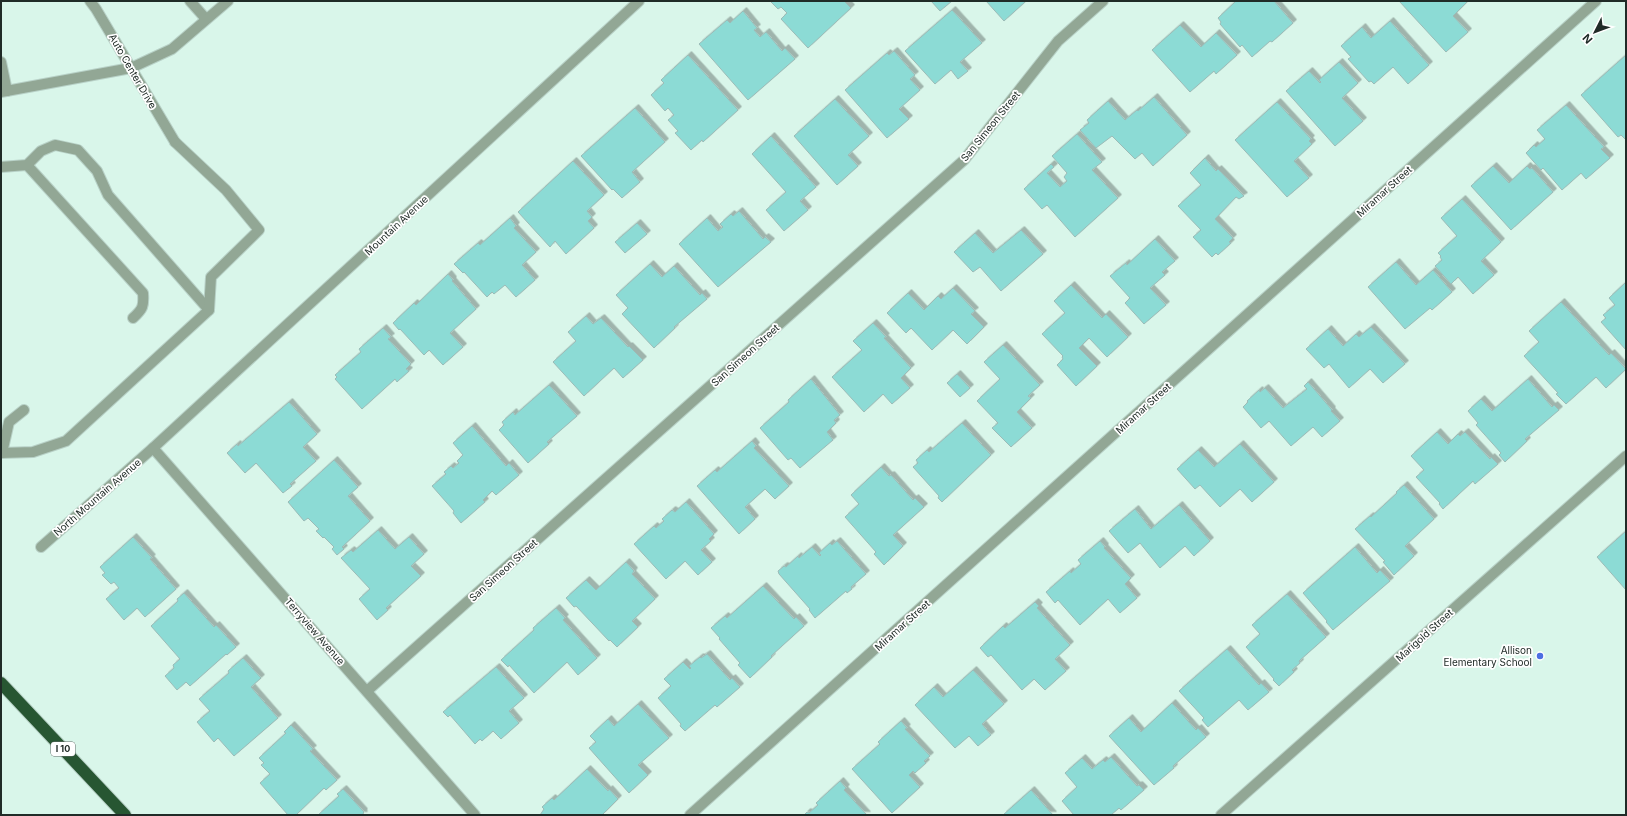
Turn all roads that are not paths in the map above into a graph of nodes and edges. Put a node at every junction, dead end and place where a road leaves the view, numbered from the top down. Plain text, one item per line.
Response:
1 (90, 1) edge
2 (190, 1) edge
3 (228, 1) edge
4 (639, 1) edge
5 (1103, 1) edge
6 (1596, 1) edge
7 (206, 19) junction
8 (1, 62) edge
9 (131, 68) junction
10 (4, 92) edge
11 (27, 165) junction
12 (1, 167) edge
13 (209, 310) junction
14 (133, 318) dead end
15 (24, 410) dead end
16 (153, 448) junction
17 (1, 453) edge
18 (1626, 456) edge
19 (41, 547) dead end
20 (1, 683) edge
21 (367, 691) junction
22 (125, 815) edge
23 (475, 815) edge
24 (690, 815) edge
25 (1221, 815) edge

1 - 9 street, Auto Center Drive
2 - 7 street
3 - 7 street
4 - 16 street, Mountain Avenue
5 - 21 street, San Simeon Street
6 - 24 street, Miramar Street
7 - 9 street
8 - 10 street
9 - 10 street
9 - 13 street, Auto Center Drive
11 - 12 street
11 - 13 street
11 - 14 street
13 - 17 street
15 - 17 street
16 - 19 street, North Mountain Avenue
16 - 21 street, Terryview Avenue
18 - 25 street, Marigold Street
20 - 22 highway, I 10
21 - 23 street, Terryview Avenue

